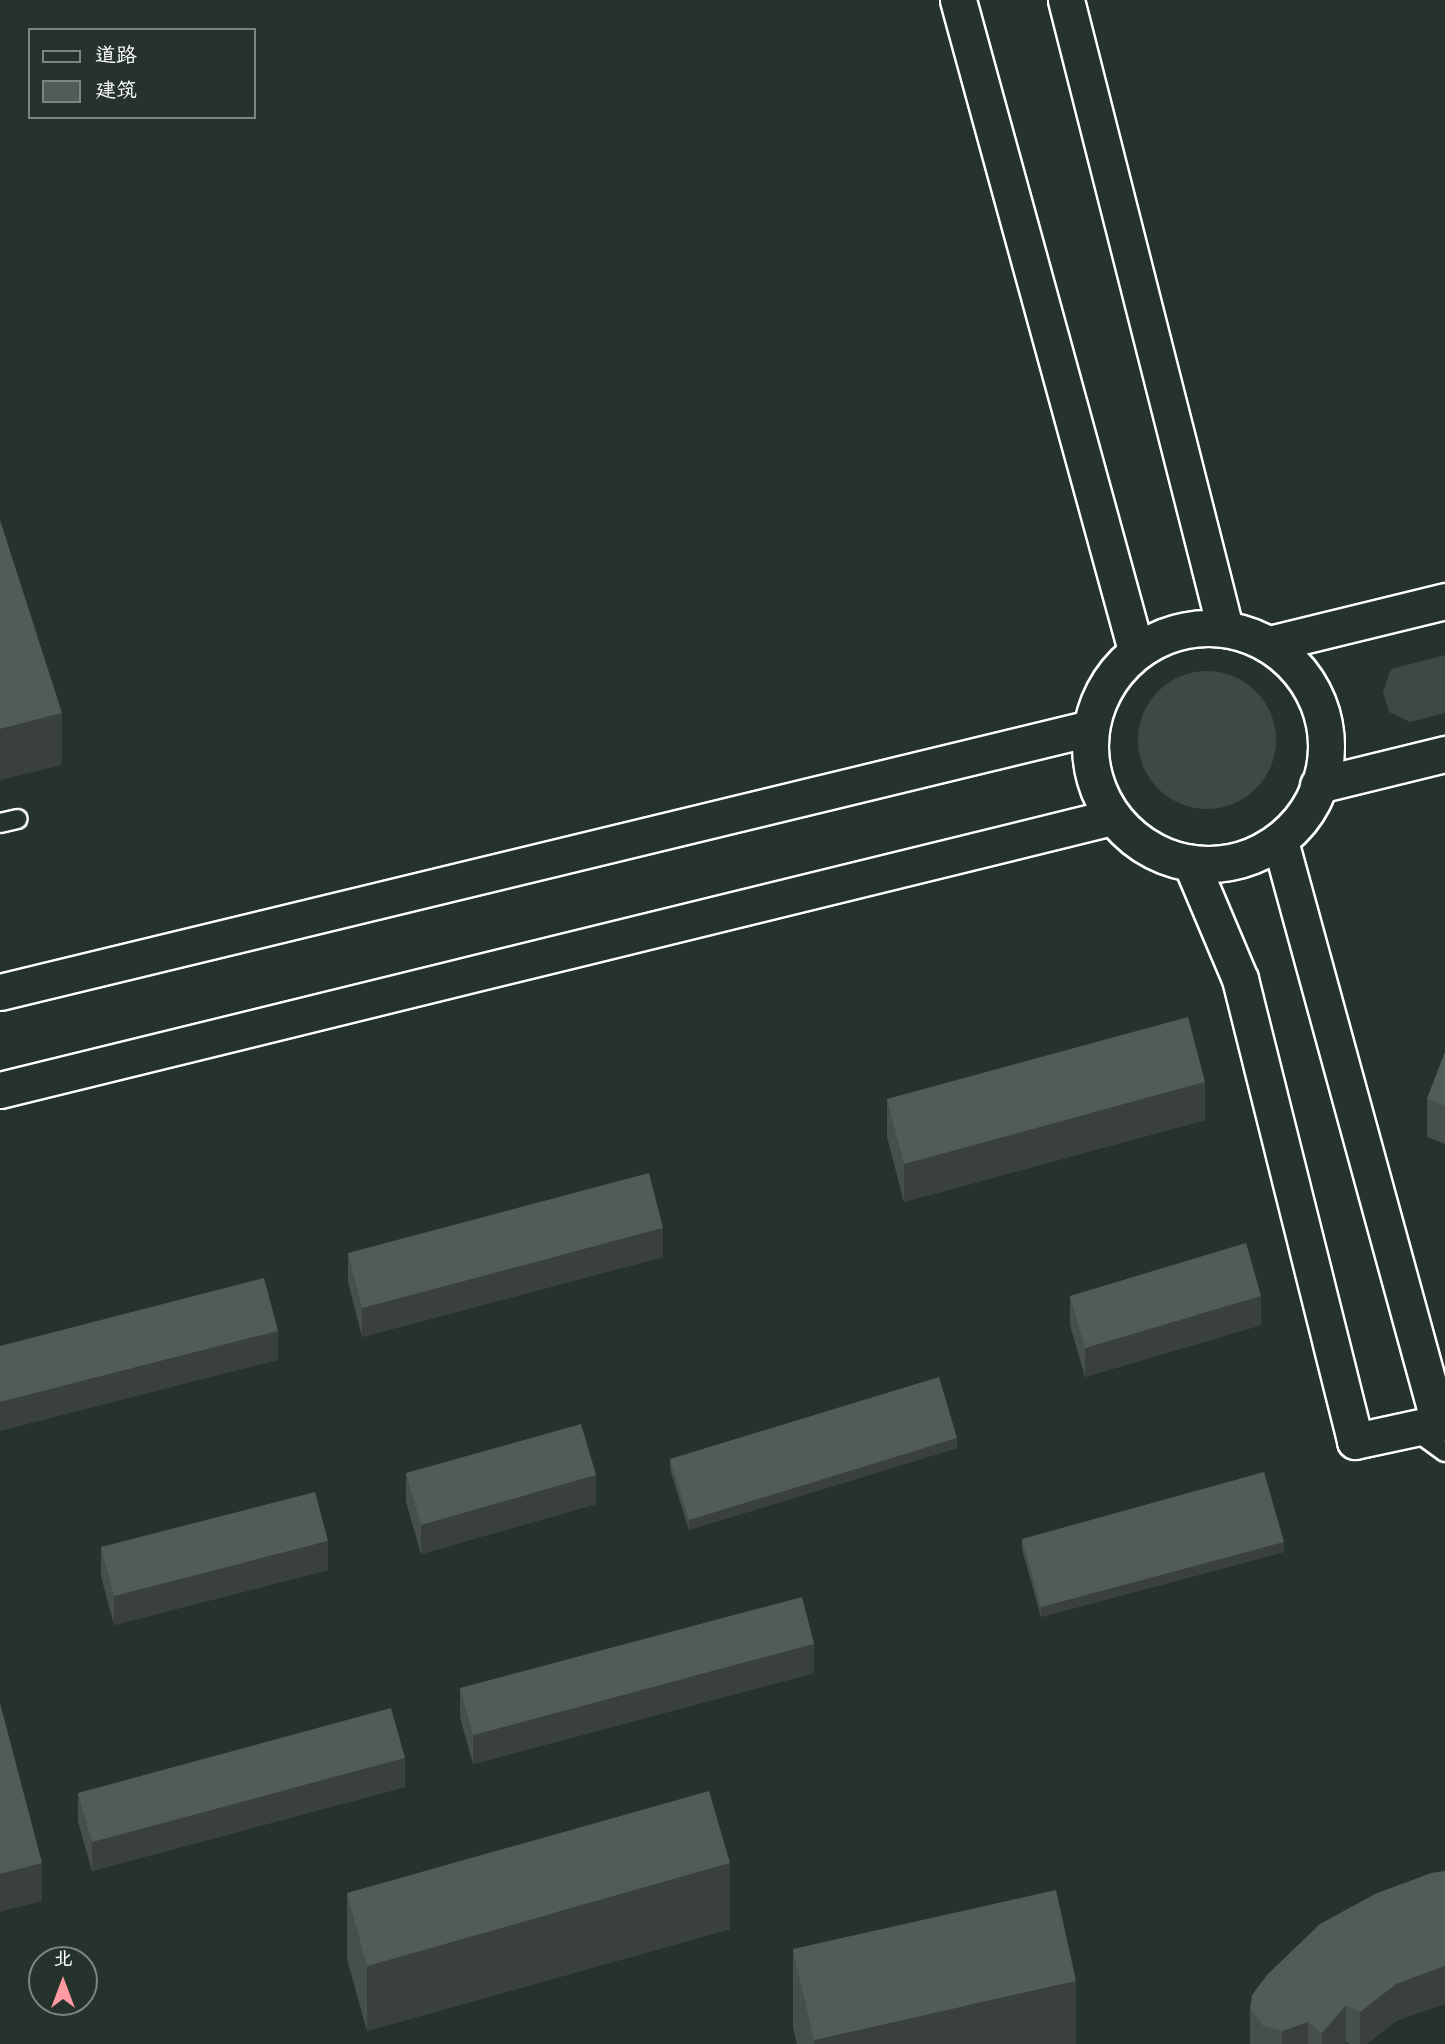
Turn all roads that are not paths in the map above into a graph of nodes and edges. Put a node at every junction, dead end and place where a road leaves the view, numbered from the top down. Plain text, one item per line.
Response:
1 (958, 0) edge
2 (1066, 0) edge
3 (1445, 601) edge
4 (1225, 628) junction
5 (1269, 643) junction
6 (1136, 650) junction
7 (1090, 728) junction
8 (1445, 754) edge
9 (1318, 785) junction
10 (1112, 817) junction
11 (18, 819) dead end
12 (0, 823) edge
13 (1279, 841) junction
14 (1191, 863) junction
15 (0, 992) edge
16 (0, 1090) edge
17 (1412, 1428) junction
18 (1445, 1452) edge

1 - 6 street
2 - 4 street
3 - 5 street
4 - 5 street
4 - 6 street
5 - 9 street
6 - 7 street
7 - 10 street
7 - 15 street
8 - 9 street
9 - 13 street
10 - 14 street
10 - 16 street
11 - 12 lane
13 - 14 street
13 - 17 street
14 - 17 street
17 - 18 lane

